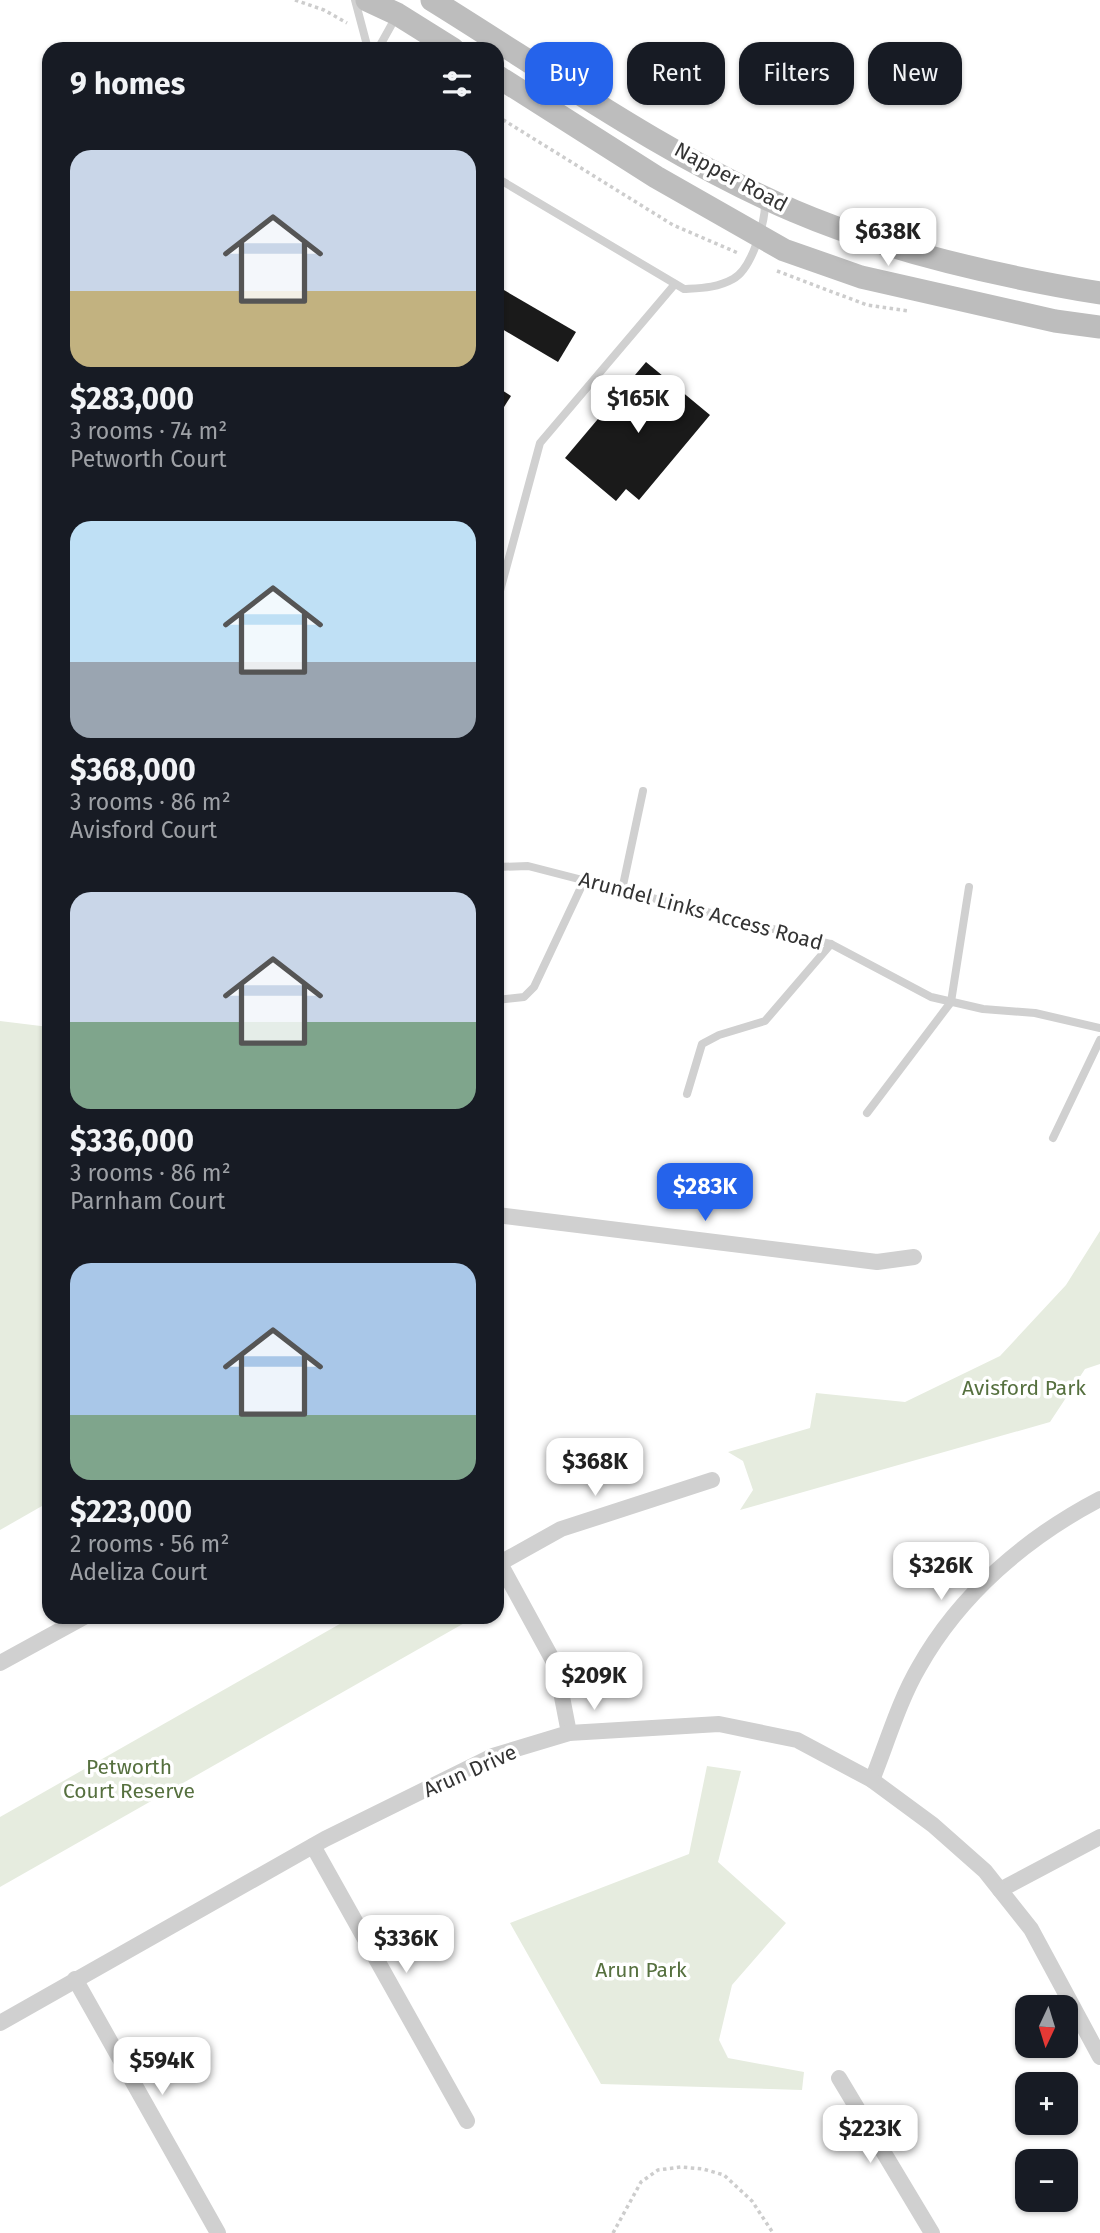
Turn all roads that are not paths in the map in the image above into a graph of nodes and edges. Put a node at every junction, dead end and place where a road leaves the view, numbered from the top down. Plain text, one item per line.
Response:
1 (355, 0) edge
2 (366, 0) edge
3 (432, 0) edge
4 (400, 7) edge
5 (366, 42) edge
6 (382, 42) edge
7 (444, 42) edge
8 (500, 42) edge
9 (504, 44) edge
10 (504, 80) edge
11 (504, 182) edge
12 (765, 198) junction
13 (761, 237) junction
14 (675, 284) junction
15 (1100, 293) edge
16 (1100, 327) edge
17 (504, 576) edge
18 (643, 791) dead end
19 (504, 867) edge
20 (584, 880) junction
21 (969, 887) dead end
22 (622, 890) junction
23 (831, 944) junction
24 (504, 999) edge
25 (951, 1002) junction
26 (1100, 1027) edge
27 (1100, 1040) edge
28 (687, 1094) dead end
29 (867, 1113) dead end
30 (1054, 1138) dead end
31 (504, 1216) edge
32 (914, 1257) dead end
33 (712, 1480) dead end
34 (1100, 1499) edge
35 (504, 1558) edge
36 (504, 1572) edge
37 (71, 1624) edge
38 (0, 1663) edge
39 (569, 1733) junction
40 (872, 1780) junction
41 (1100, 1837) edge
42 (313, 1846) junction
43 (1000, 1890) junction
44 (75, 1979) junction
45 (0, 2023) edge
46 (1100, 2057) edge
47 (839, 2078) dead end
48 (467, 2121) dead end
49 (218, 2233) edge
50 (932, 2233) edge

1 - 5 lane
2 - 4 main road
3 - 8 main road, Napper Road
4 - 6 lane
4 - 7 main road
9 - 12 main road, Napper Road
10 - 13 main road, Napper Road
11 - 14 lane
12 - 13 lane
12 - 15 main road, Napper Road
13 - 14 lane
13 - 16 main road, Napper Road
14 - 17 lane
18 - 22 lane
19 - 20 lane, Arundel Links Access Road
20 - 22 lane, Arundel Links Access Road
20 - 24 lane
21 - 25 lane
22 - 23 lane, Arundel Links Access Road
23 - 25 lane, Arundel Links Access Road
23 - 28 lane
25 - 26 lane, Arundel Links Access Road
25 - 29 lane
27 - 30 lane
31 - 32 street
33 - 35 street
34 - 40 street
36 - 39 street
37 - 38 street
39 - 40 street, Arun Drive
39 - 42 street, Arun Drive
40 - 43 street, Arun Drive
41 - 43 street
42 - 44 street, Arun Drive
42 - 48 street
43 - 46 street, Arun Drive
44 - 45 street, Arun Drive
44 - 49 street
47 - 50 street

